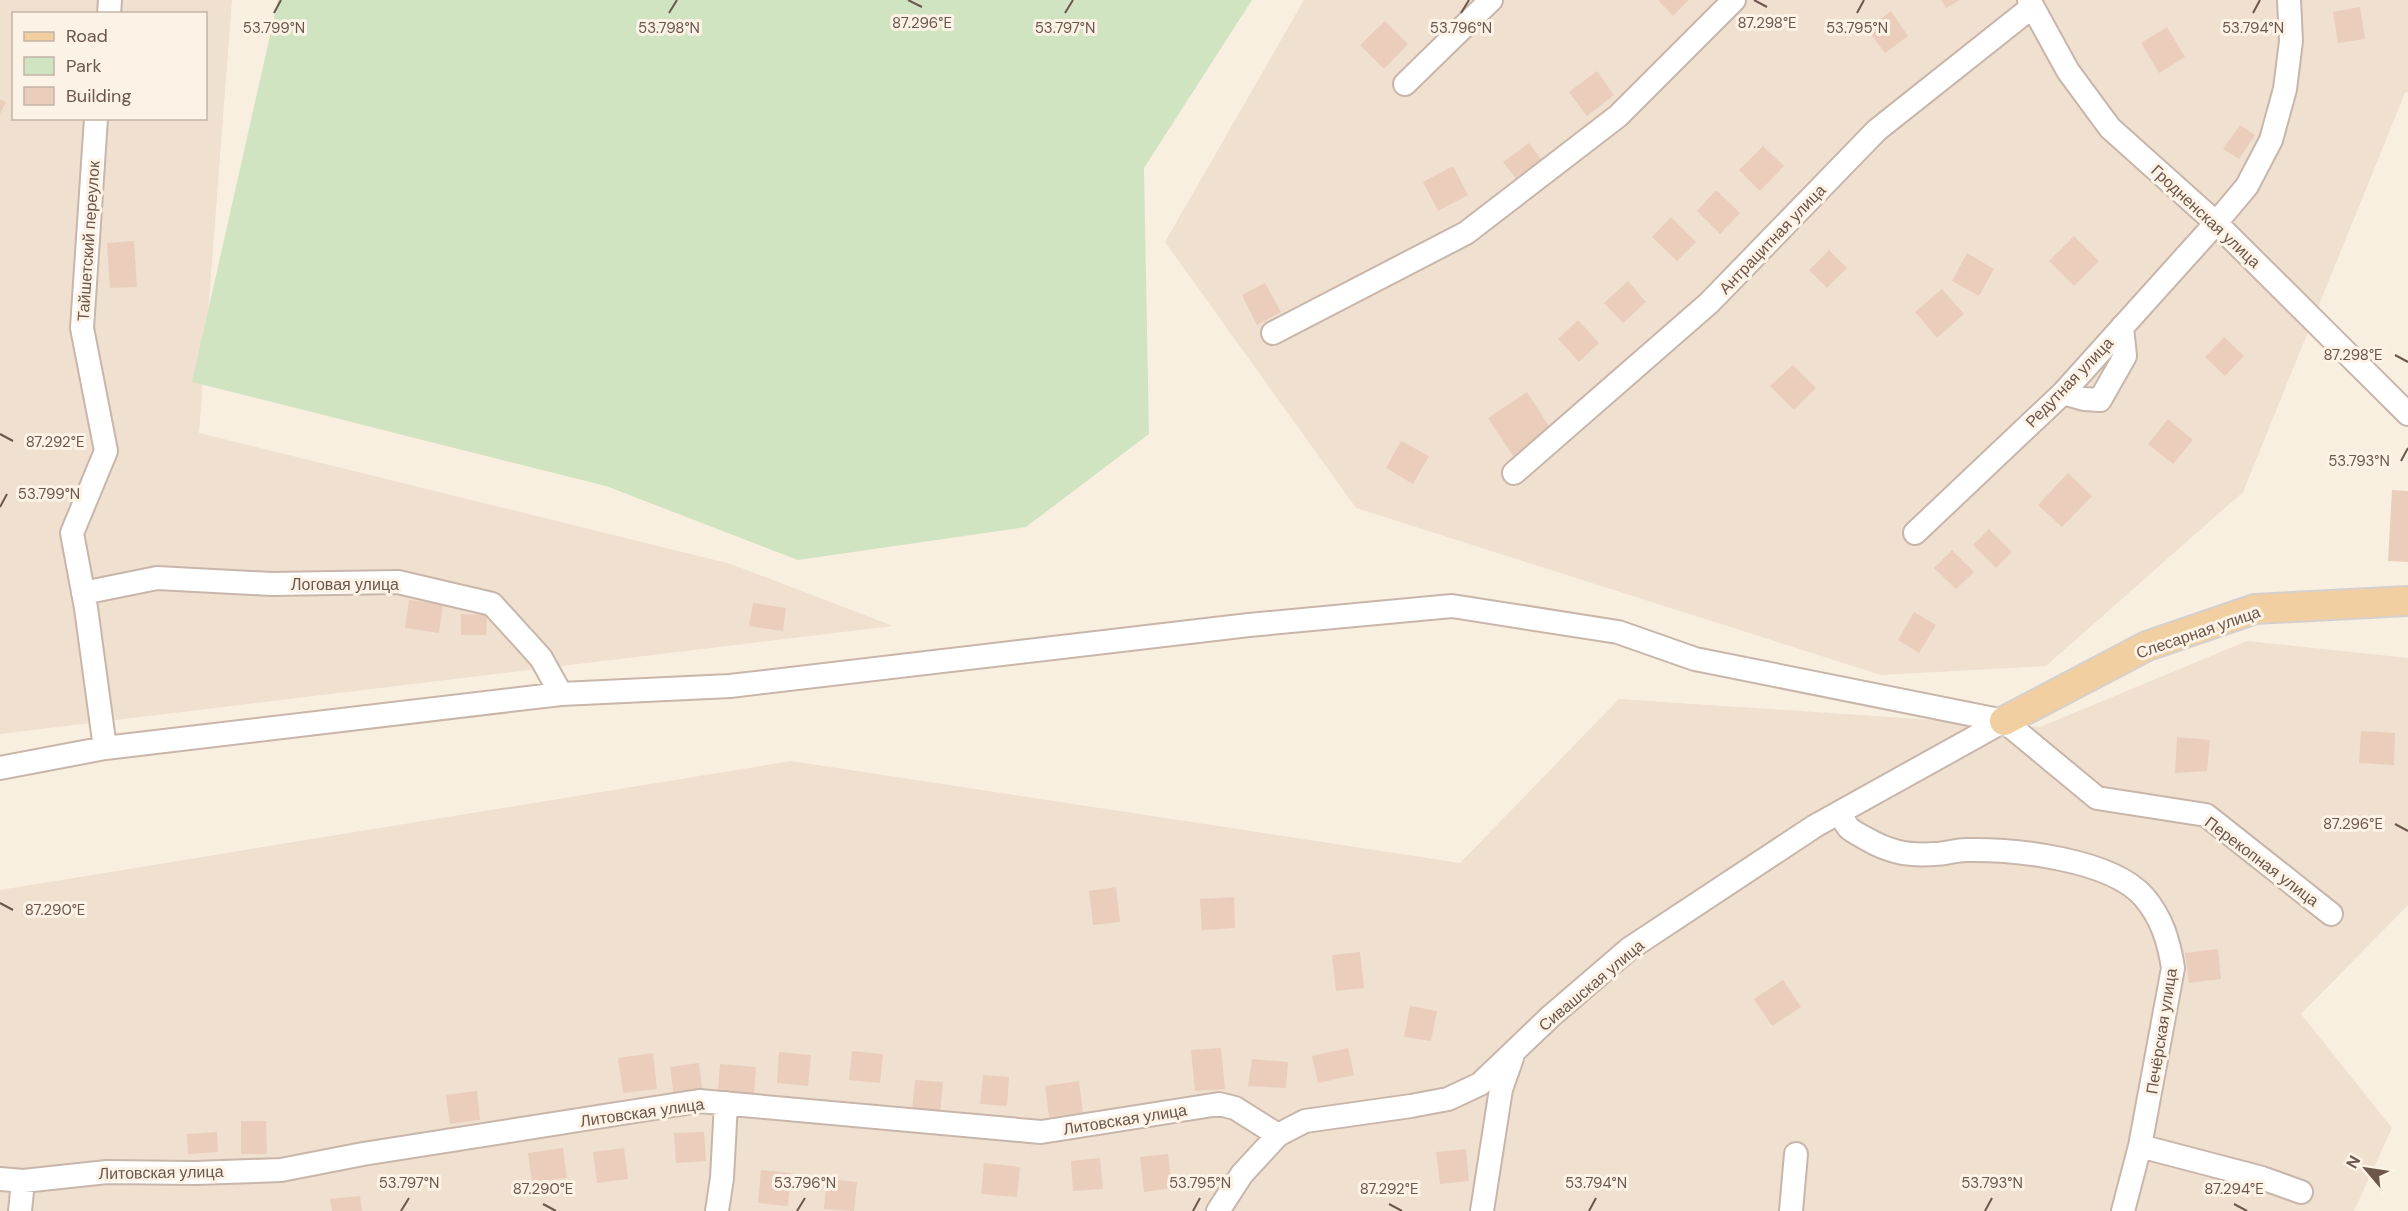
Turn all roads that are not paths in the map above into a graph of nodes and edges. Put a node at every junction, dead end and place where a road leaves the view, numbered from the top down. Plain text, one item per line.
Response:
1 (1491, 0) edge
2 (1734, 0) edge
3 (2289, 0) edge
4 (2030, 4) edge
5 (1405, 84) dead end
6 (96, 120) edge
7 (2216, 224) junction
8 (2122, 327) junction
9 (1273, 333) dead end
10 (2063, 393) junction
11 (2408, 414) edge
12 (1514, 473) dead end
13 (1915, 533) dead end
14 (83, 592) junction
15 (2408, 601) edge
16 (561, 694) junction
17 (2004, 721) junction
18 (105, 748) junction
19 (0, 768) edge
20 (1839, 813) junction
21 (2331, 914) dead end
22 (1514, 1054) junction
23 (726, 1103) junction
24 (1278, 1135) junction
25 (2140, 1146) junction
26 (1796, 1155) dead end
27 (0, 1179) edge
28 (23, 1181) junction
29 (2301, 1192) dead end
30 (21, 1211) edge
31 (717, 1211) edge
32 (1218, 1211) edge
33 (1482, 1211) edge
34 (1791, 1211) edge
35 (2123, 1211) edge

1 - 5 street
2 - 9 street
3 - 7 street, Редутная улица
4 - 7 street, Гродненская улица
4 - 12 street, Антрацитная улица
6 - 14 street, Тайшетский переулок
7 - 8 street, Редутная улица
7 - 11 street, Гродненская улица
8 - 10 street, Редутная улица
8 - 10 street
10 - 13 street, Редутная улица
14 - 16 street, Логовая улица
14 - 18 street, Тайшетский переулок
15 - 17 main road, Слесарная улица
16 - 17 street
16 - 18 street
17 - 20 street, Сивашская улица
17 - 21 street, Перекопная улица
18 - 19 street
20 - 22 street, Сивашская улица
20 - 25 street, Печёрская улица
22 - 24 street, Сивашская улица
22 - 33 street
23 - 24 street, Литовская улица
23 - 28 street, Литовская улица
23 - 31 street
24 - 32 street, Сивашская улица
25 - 29 street
25 - 35 street, Печёрская улица
26 - 34 street
27 - 28 street, Литовская улица
28 - 30 street

